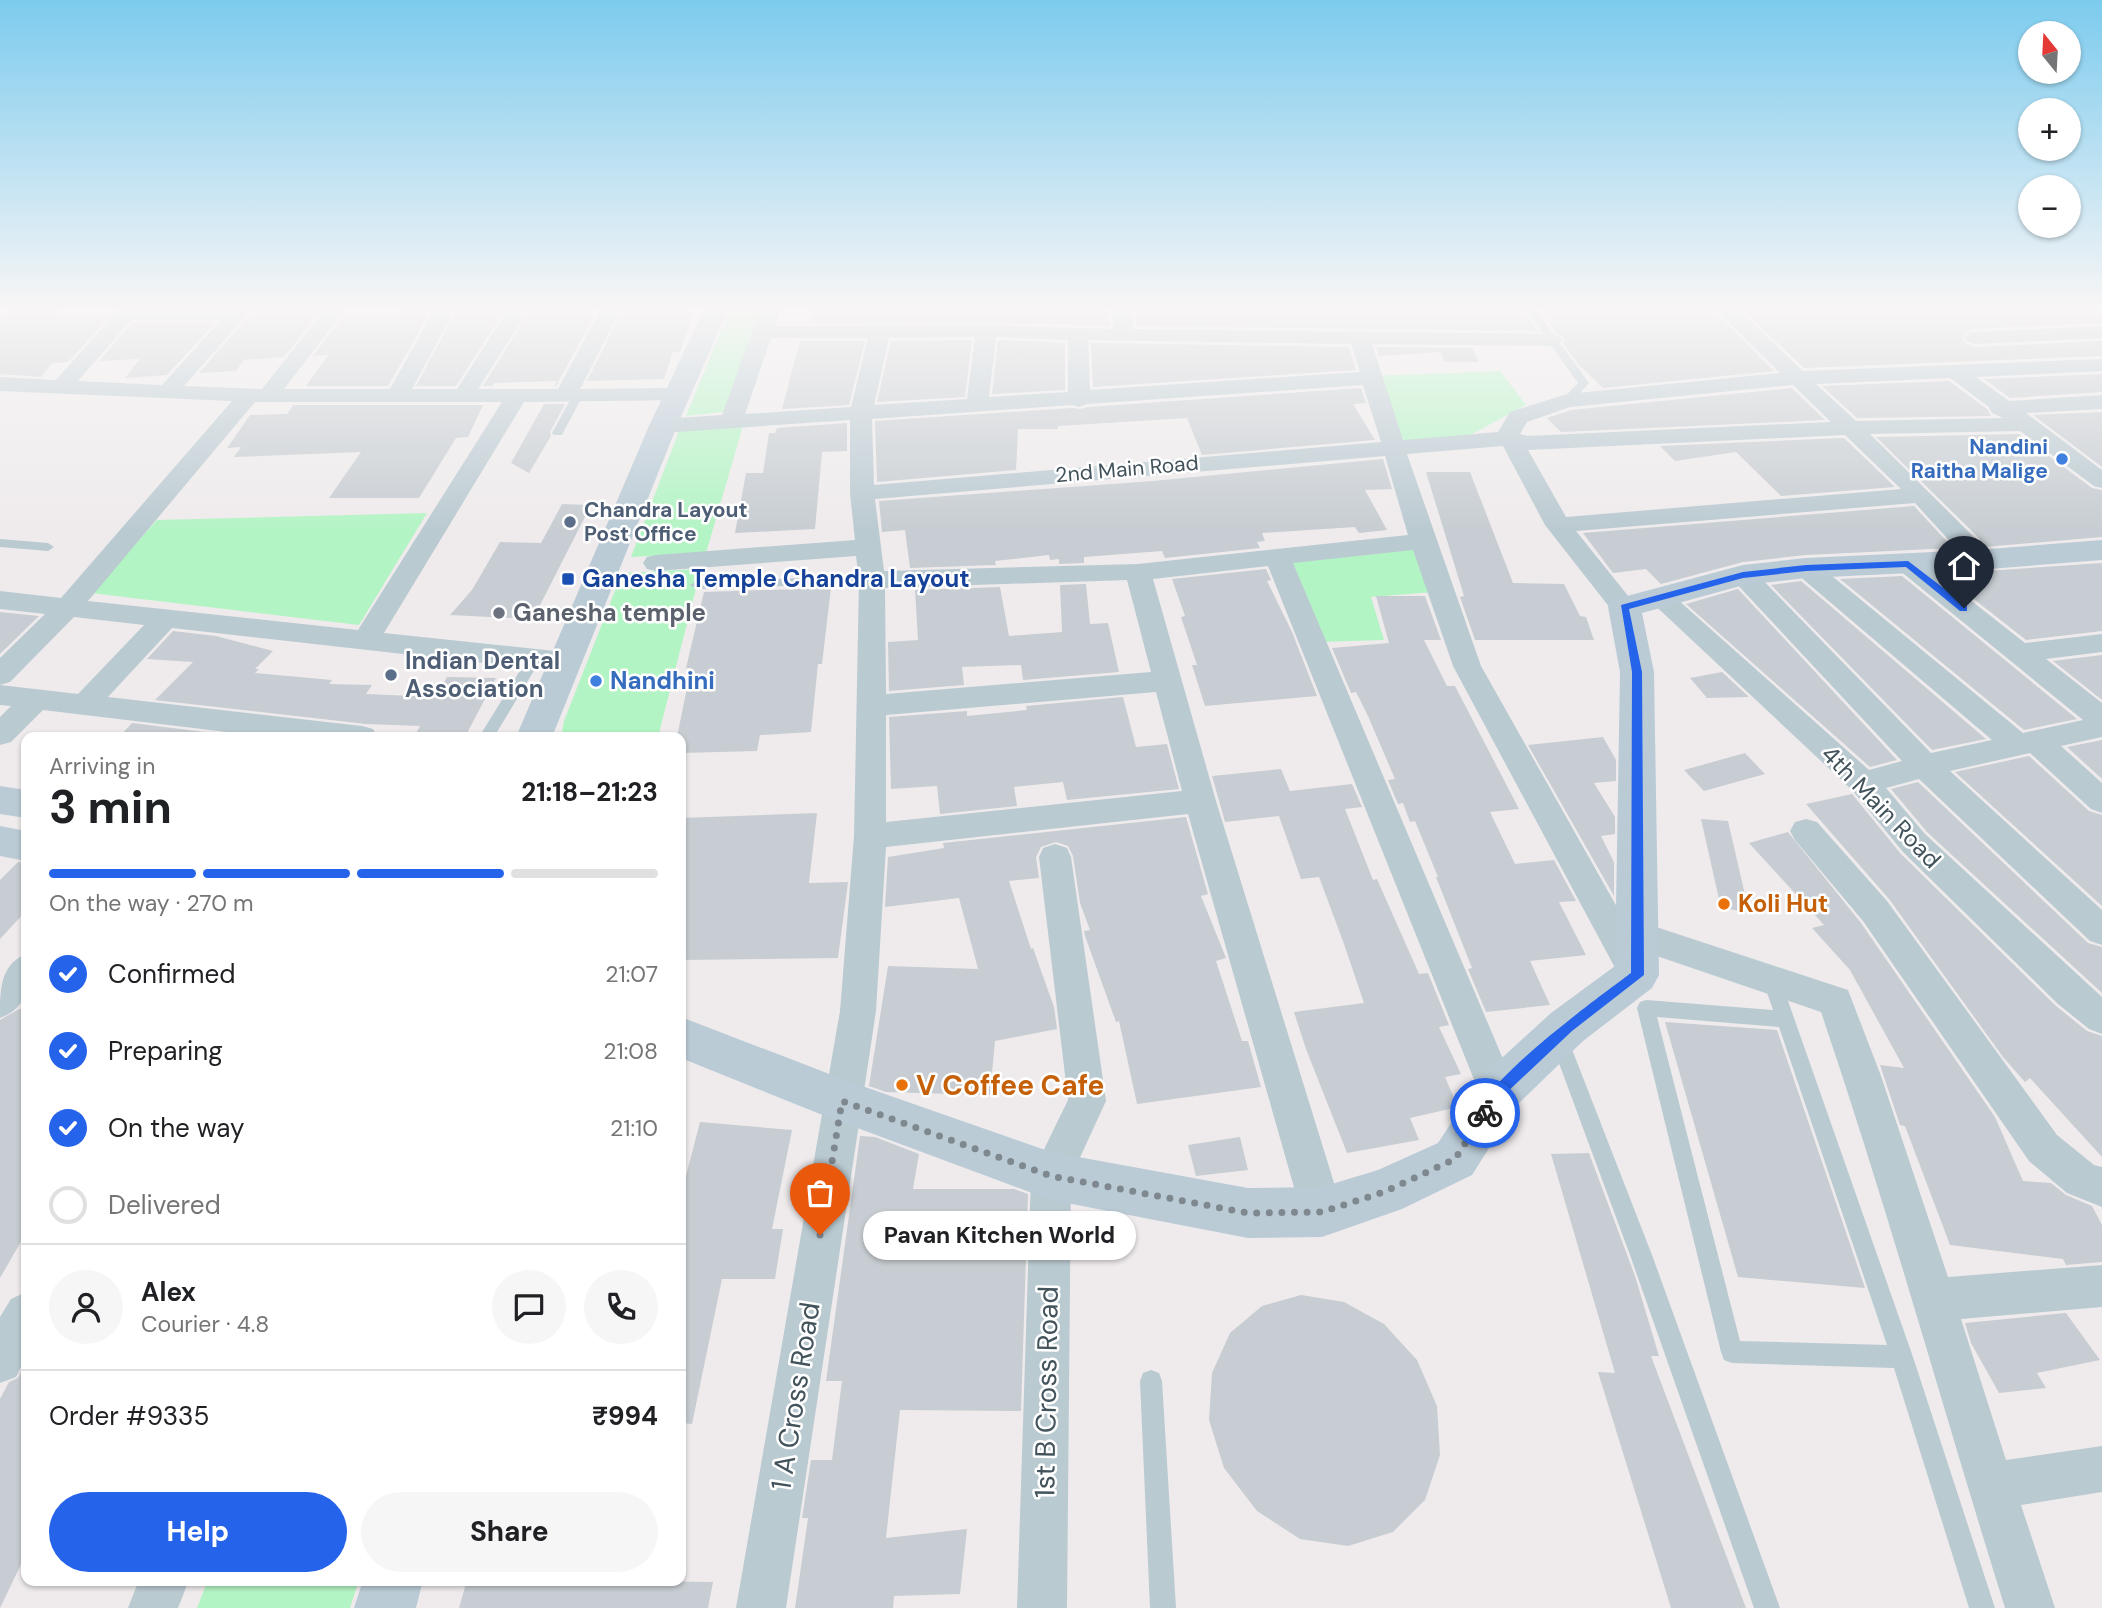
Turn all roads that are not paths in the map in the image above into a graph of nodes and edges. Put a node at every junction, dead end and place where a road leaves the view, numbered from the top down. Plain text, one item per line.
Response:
1 (66, 382) edge
2 (176, 382) edge
3 (270, 382) edge
4 (405, 382) edge
5 (472, 382) edge
6 (578, 382) edge
7 (683, 382) edge
8 (745, 382) edge
9 (868, 382) edge
10 (980, 382) edge
11 (1079, 382) edge
12 (1188, 382) edge
13 (1311, 382) edge
14 (1373, 382) edge
15 (1583, 382) edge
16 (1757, 382) edge
17 (1801, 382) edge
18 (1968, 382) edge
19 (0, 383) edge
20 (63, 385) junction
21 (1190, 390) junction
22 (166, 393) junction
23 (398, 395) junction
24 (517, 395) junction
25 (572, 395) junction
26 (677, 395) junction
27 (258, 396) junction
28 (463, 396) junction
29 (1079, 400) junction
30 (1567, 401) junction
31 (2102, 402) edge
32 (977, 405) junction
33 (2000, 408) junction
34 (861, 411) junction
35 (731, 422) junction
36 (2023, 424) junction
37 (663, 426) junction
38 (1849, 428) junction
39 (558, 433) dead end
40 (1510, 438) junction
41 (1393, 448) junction
42 (2102, 460) edge
43 (2077, 461) junction
44 (2102, 481) edge
45 (862, 493) junction
46 (1922, 495) junction
47 (1558, 525) junction
48 (1423, 541) junction
49 (0, 543) edge
50 (48, 547) dead end
51 (867, 547) junction
52 (2102, 551) edge
53 (1278, 558) junction
54 (1976, 560) junction
55 (656, 563) dead end
56 (1908, 564) junction
57 (1806, 568) junction
58 (1138, 572) junction
59 (1743, 575) junction
60 (872, 580) junction
61 (697, 585) dead end
62 (0, 600) edge
63 (1642, 602) junction
64 (68, 607) junction
65 (166, 618) junction
66 (366, 640) junction
67 (2102, 643) edge
68 (2019, 653) junction
69 (534, 659) junction
70 (564, 662) junction
71 (0, 676) edge
72 (1166, 681) junction
73 (0, 695) edge
74 (36, 700) junction
75 (84, 705) junction
76 (870, 706) junction
77 (2102, 719) edge
78 (2102, 726) edge
79 (319, 732) edge
80 (489, 732) edge
81 (536, 732) edge
82 (0, 734) edge
83 (2026, 742) junction
84 (1925, 766) junction
85 (1864, 783) junction
86 (0, 800) edge
87 (1200, 801) junction
88 (2102, 801) edge
89 (21, 803) edge
90 (1806, 831) dead end
91 (870, 836) junction
92 (0, 841) edge
93 (21, 845) edge
94 (1055, 857) dead end
95 (2102, 931) edge
96 (1635, 934) junction
97 (21, 975) edge
98 (1637, 975) junction
99 (1771, 978) junction
100 (0, 1002) edge
101 (2102, 1018) edge
102 (1784, 1020) junction
103 (1558, 1037) junction
104 (686, 1039) edge
105 (1498, 1092) junction
106 (842, 1101) junction
107 (1051, 1176) junction
108 (2102, 1187) edge
109 (1322, 1212) junction
110 (2102, 1286) edge
111 (1933, 1300) junction
112 (21, 1323) edge
113 (1902, 1357) junction
114 (0, 1361) edge
115 (1151, 1381) dead end
116 (2102, 1469) edge
117 (1989, 1486) junction
118 (162, 1586) edge
119 (391, 1586) edge
120 (153, 1608) edge
121 (385, 1608) edge
122 (761, 1608) edge
123 (1042, 1608) edge
124 (1164, 1608) edge
125 (1767, 1608) edge
126 (1982, 1608) edge
127 (2030, 1608) edge

1 - 20 street
2 - 22 street
3 - 27 street
4 - 23 street
5 - 28 street
6 - 25 street
7 - 26 street
8 - 35 street
9 - 34 street, 1 A Cross Road
10 - 32 street
11 - 29 street
12 - 21 street
13 - 21 street
14 - 41 street
15 - 30 lane
16 - 30 street
17 - 38 street
18 - 33 street
19 - 20 street
20 - 22 street
21 - 29 street
22 - 27 street
23 - 27 street
23 - 28 street
24 - 25 street
24 - 28 street
24 - 66 street
25 - 26 street
25 - 39 lane
26 - 37 street
27 - 64 street
29 - 32 street
30 - 40 street
31 - 33 street
32 - 34 street
33 - 36 street
34 - 35 street
34 - 45 street, 1 A Cross Road
35 - 37 street
36 - 38 street, 2nd Main Road
36 - 43 street
37 - 70 street
38 - 40 street, 2nd Main Road
38 - 46 street
40 - 41 street, 2nd Main Road
40 - 47 street, 4th Main Road
41 - 45 street, 2nd Main Road
41 - 48 street
42 - 43 street
43 - 44 street
45 - 51 street, 1 A Cross Road
46 - 47 street
46 - 54 street
47 - 63 street, 4th Main Road
48 - 53 street
48 - 98 street
49 - 50 lane
51 - 55 street
51 - 60 street, 1 A Cross Road
52 - 54 street
53 - 58 street
53 - 105 street
54 - 56 street
56 - 57 street
56 - 68 street
57 - 59 street
57 - 83 street
58 - 60 street
58 - 72 street
59 - 63 street
59 - 84 street
60 - 61 lane
60 - 76 street, 1 A Cross Road
62 - 64 street
63 - 85 street, 4th Main Road
63 - 96 street
64 - 65 street
64 - 71 street
65 - 66 street
65 - 75 street
66 - 69 street
67 - 68 street
68 - 77 street
69 - 70 street
69 - 80 lane
70 - 81 street
72 - 76 street
72 - 87 street
73 - 74 street
74 - 75 street
74 - 82 street
75 - 79 street
76 - 91 street, 1 A Cross Road
78 - 83 street
83 - 84 street
83 - 88 street
84 - 85 street
84 - 95 street
85 - 101 street, 4th Main Road
86 - 89 street
87 - 91 street
87 - 109 street
90 - 108 street
91 - 106 street, 1 A Cross Road
92 - 93 street
94 - 107 street
96 - 98 street
96 - 99 street
97 - 100 street
98 - 103 street
99 - 102 lane
99 - 111 street
102 - 113 lane
102 - 113 lane
103 - 105 street
103 - 125 lane
104 - 106 street
105 - 109 street
106 - 107 street
106 - 122 street, 1 A Cross Road
107 - 109 street
107 - 123 street, 1st B Cross Road
110 - 111 street
111 - 117 street
112 - 114 street
113 - 126 lane
115 - 124 lane
116 - 117 street
117 - 127 street
118 - 120 street
119 - 121 street

